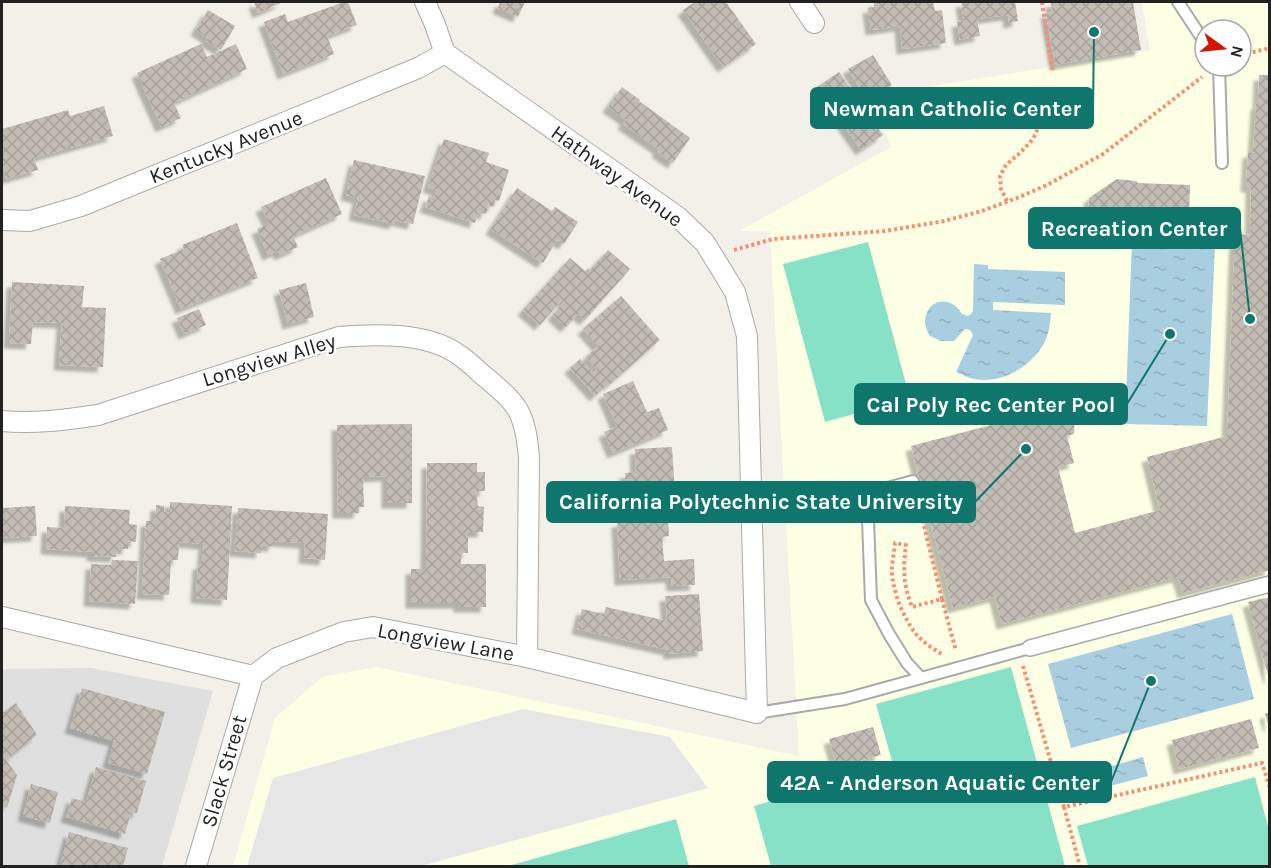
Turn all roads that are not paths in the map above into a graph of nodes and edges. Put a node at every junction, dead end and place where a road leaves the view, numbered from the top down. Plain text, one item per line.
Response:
1 (424, 2) edge
2 (800, 2) edge
3 (1179, 4) edge
4 (814, 23) dead end
5 (1193, 24) edge
6 (445, 53) junction
7 (1219, 78) edge
8 (1222, 163) dead end
9 (2, 220) edge
10 (2, 421) edge
11 (913, 481) road end
12 (1269, 584) edge
13 (2, 617) edge
14 (1024, 649) joint
15 (527, 657) junction
16 (252, 676) junction
17 (921, 678) junction
18 (757, 713) junction
19 (196, 867) edge

1 - 6 street
2 - 4 street
3 - 5 lane
6 - 9 street, Kentucky Avenue
6 - 18 street, Hathway Avenue
7 - 8 lane
10 - 15 street, Longview Alley
11 - 17 lane
12 - 14 street
13 - 16 street
14 - 17 lane
15 - 16 street, Longview Lane
15 - 18 street, Longview Lane
16 - 19 street, Slack Street
17 - 18 lane

